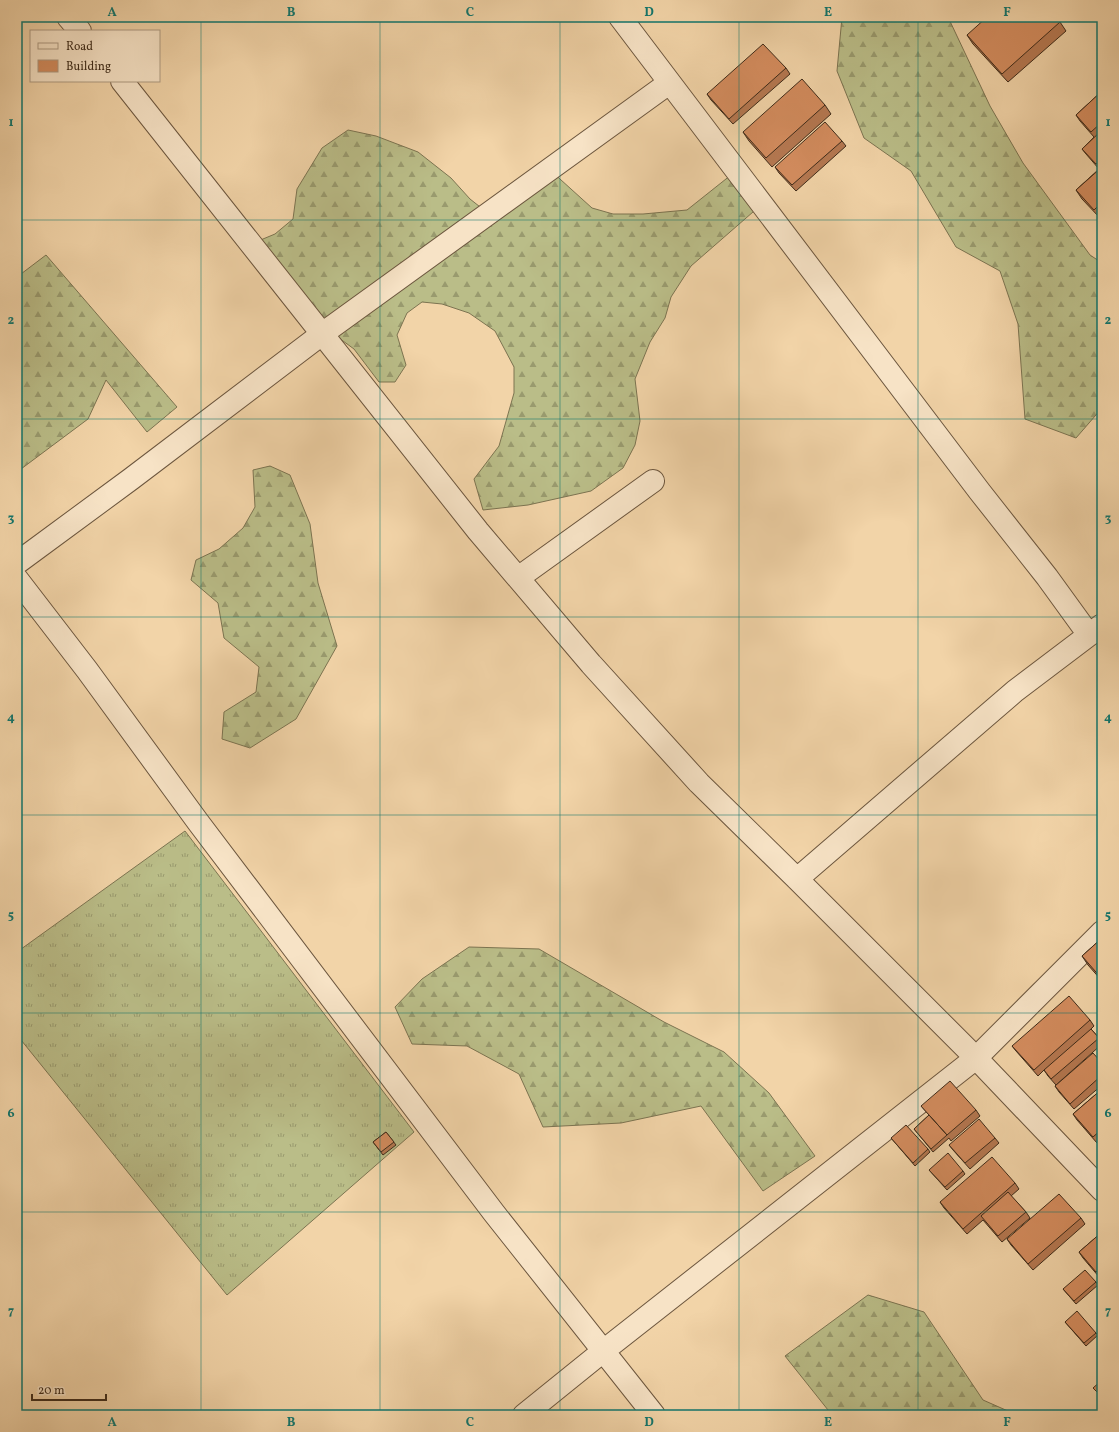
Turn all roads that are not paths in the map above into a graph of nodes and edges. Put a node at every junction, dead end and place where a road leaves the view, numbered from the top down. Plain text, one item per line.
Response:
1 (68, 17) edge
2 (620, 17) edge
3 (79, 30) edge
4 (123, 82) edge
5 (669, 84) junction
6 (322, 334) junction
7 (653, 481) dead end
8 (17, 563) edge
9 (518, 578) junction
10 (17, 579) edge
11 (1096, 630) edge
12 (797, 879) junction
13 (1102, 932) edge
14 (976, 1058) junction
15 (1102, 1190) edge
16 (602, 1352) junction
17 (524, 1415) edge
18 (654, 1415) edge

1 - 3 street
2 - 5 street
4 - 6 street
5 - 6 street
5 - 11 street
6 - 8 street
6 - 9 street
7 - 9 street
9 - 12 street
10 - 16 street
11 - 12 street
12 - 14 street
13 - 14 street
14 - 15 street
14 - 16 street
16 - 17 street
16 - 18 street

